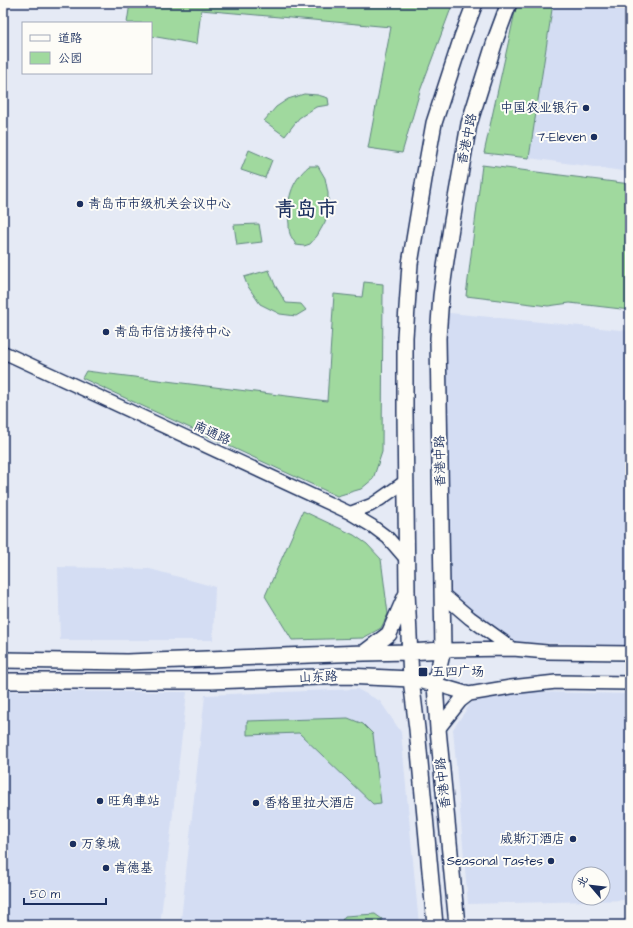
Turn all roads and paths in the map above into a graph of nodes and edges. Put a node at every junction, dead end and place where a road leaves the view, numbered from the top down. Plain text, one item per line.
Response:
1 (475, 3) edge
2 (509, 3) edge
3 (3, 352) edge
4 (406, 481) junction
5 (350, 513) junction
6 (407, 560) junction
7 (407, 592) junction
8 (443, 595) junction
9 (513, 649) junction
10 (443, 650) junction
11 (409, 652) junction
12 (364, 653) junction
13 (630, 653) edge
14 (3, 660) edge
15 (410, 679) junction
16 (3, 681) edge
17 (630, 682) edge
18 (434, 684) junction
19 (468, 694) junction
20 (438, 729) junction
21 (435, 925) edge
22 (457, 925) edge

1 - 4 main road, 香港中路
2 - 8 main road, 香港中路
3 - 5 street, 南通路
4 - 5 street
4 - 6 main road, 香港中路
5 - 6 street, 南通路
6 - 7 main road, 香港中路
7 - 11 main road, 香港中路
7 - 12 main road
8 - 9 main road
8 - 10 main road, 香港中路
9 - 10 main road, 山东路
9 - 13 main road, 山东路
10 - 11 main road, 山东路
10 - 18 main road, 香港中路
11 - 12 main road, 山东路
11 - 15 main road, 香港中路
12 - 14 main road, 山东路
15 - 16 main road, 山东路
15 - 18 main road, 山东路
15 - 21 main road, 香港中路
17 - 19 main road, 山东路
18 - 19 main road, 山东路
18 - 20 main road, 香港中路
19 - 20 main road
20 - 22 main road, 香港中路

